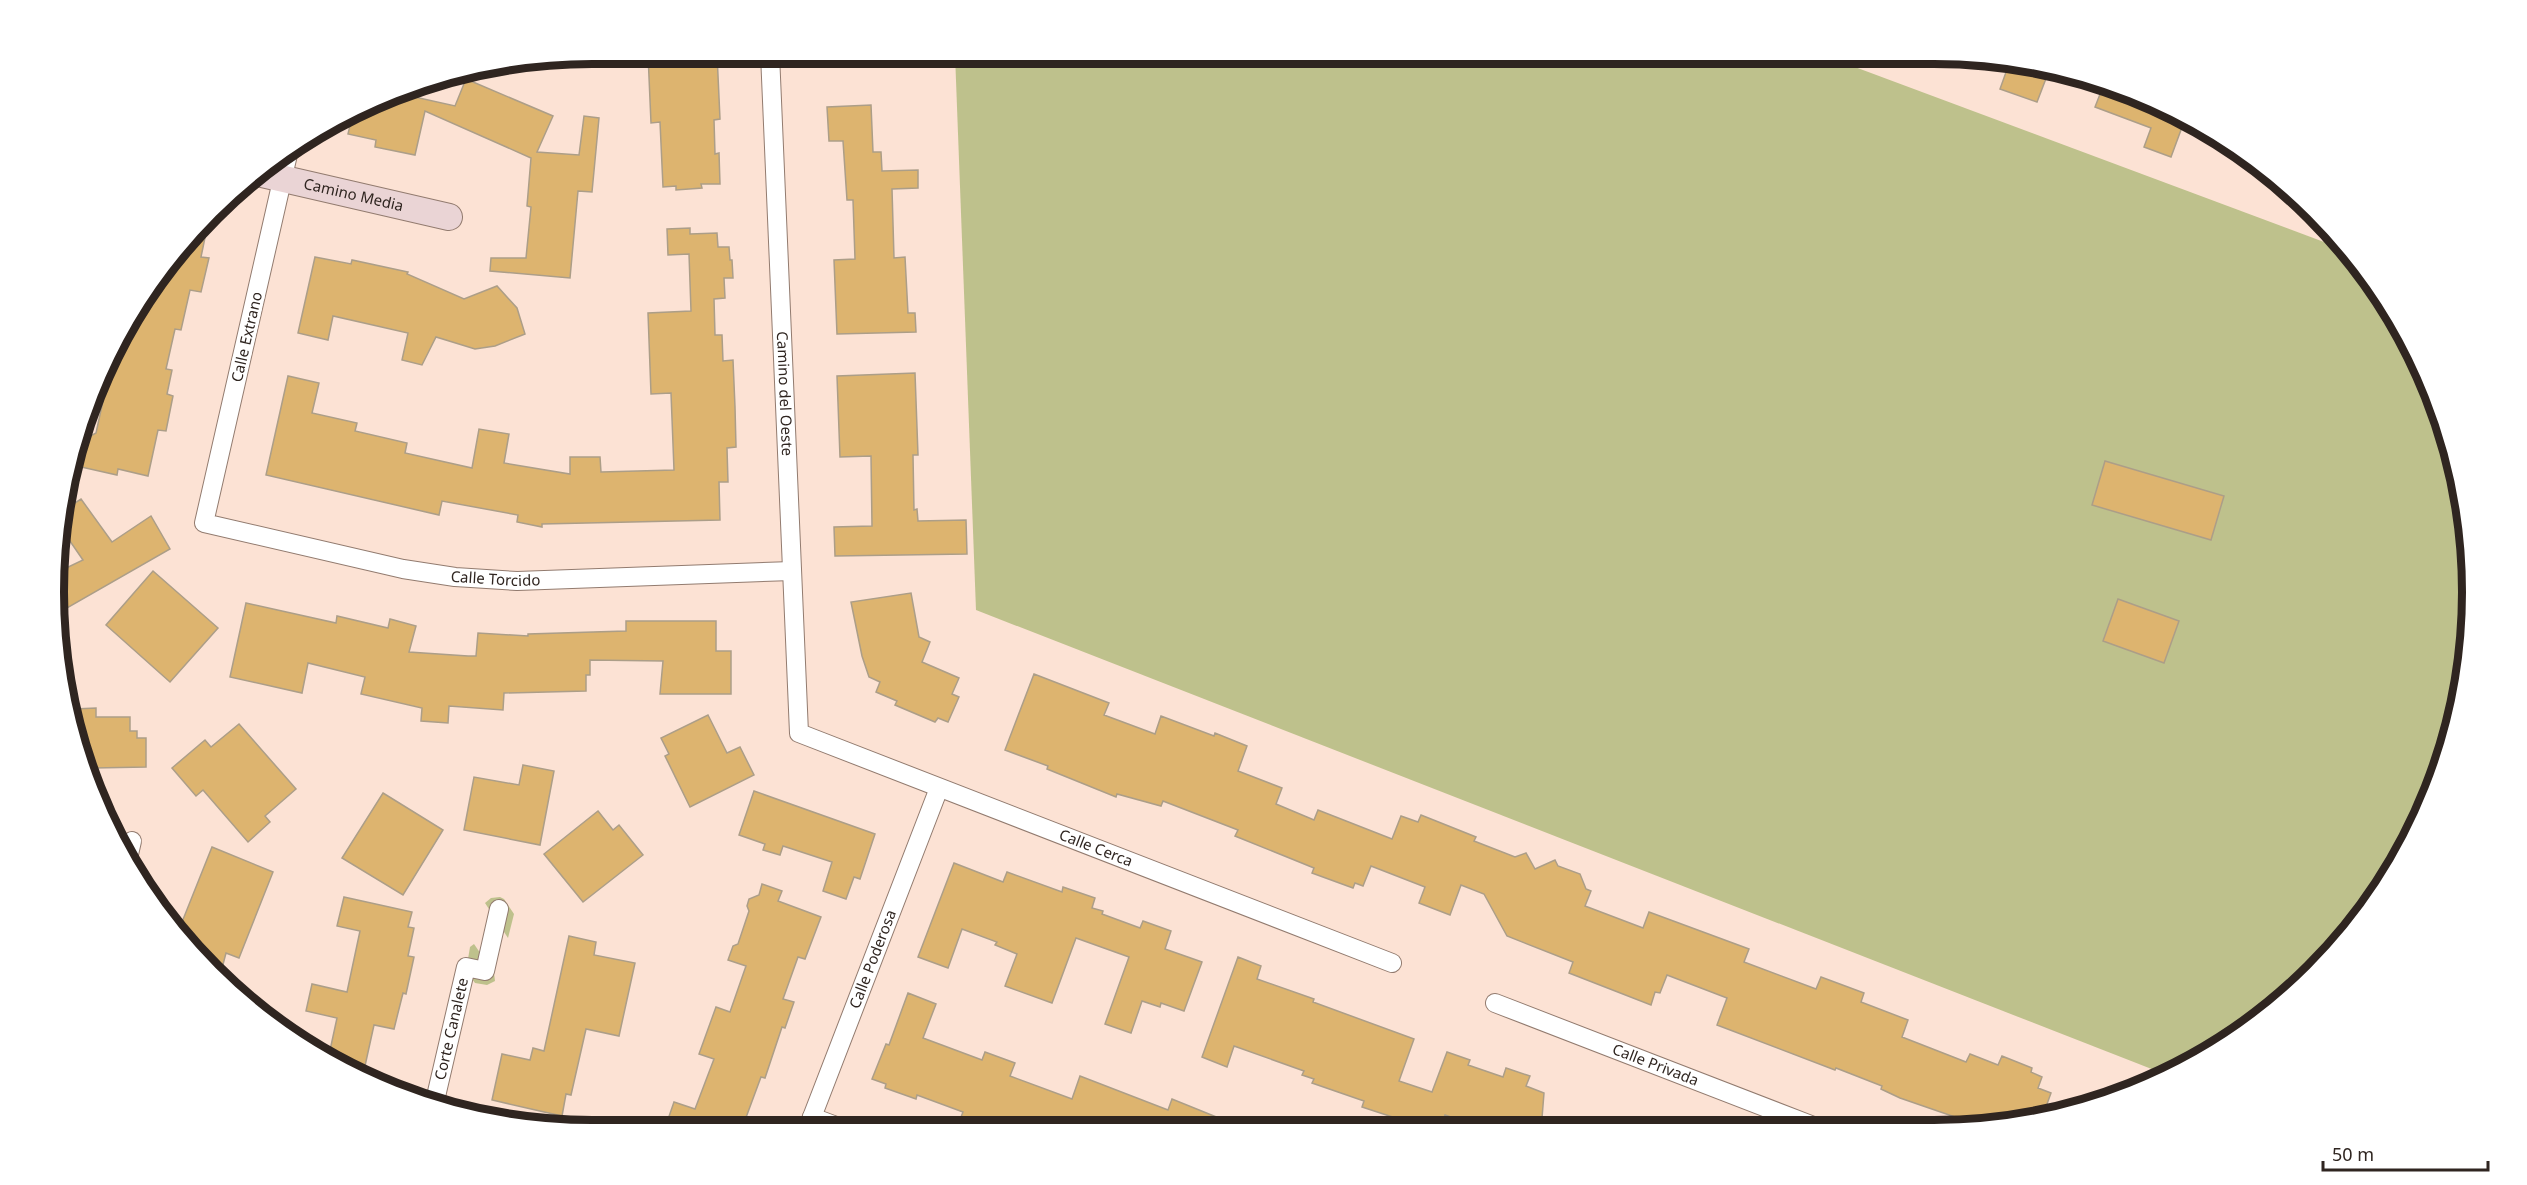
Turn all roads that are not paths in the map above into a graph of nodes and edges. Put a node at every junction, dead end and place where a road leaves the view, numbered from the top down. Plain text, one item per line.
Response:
1 (770, 64) edge
2 (271, 176) edge
3 (449, 217) dead end
4 (204, 523) joint
5 (792, 571) junction
6 (799, 734) joint
7 (939, 788) junction
8 (132, 841) dead end
9 (131, 848) edge
10 (499, 909) dead end
11 (1392, 963) dead end
12 (1495, 1003) dead end
13 (436, 1096) edge
14 (810, 1120) edge
15 (1798, 1120) edge

1 - 5 street, Camino del Oeste
2 - 3 street, Camino Media
2 - 4 street, Calle Extrano
4 - 5 street, Calle Torcido
5 - 6 street, Camino del Oeste
6 - 7 street, Calle Cerca
7 - 11 street, Calle Cerca
7 - 14 street, Calle Poderosa
8 - 9 street
10 - 13 street, Corte Canalete
12 - 15 street, Calle Privada

